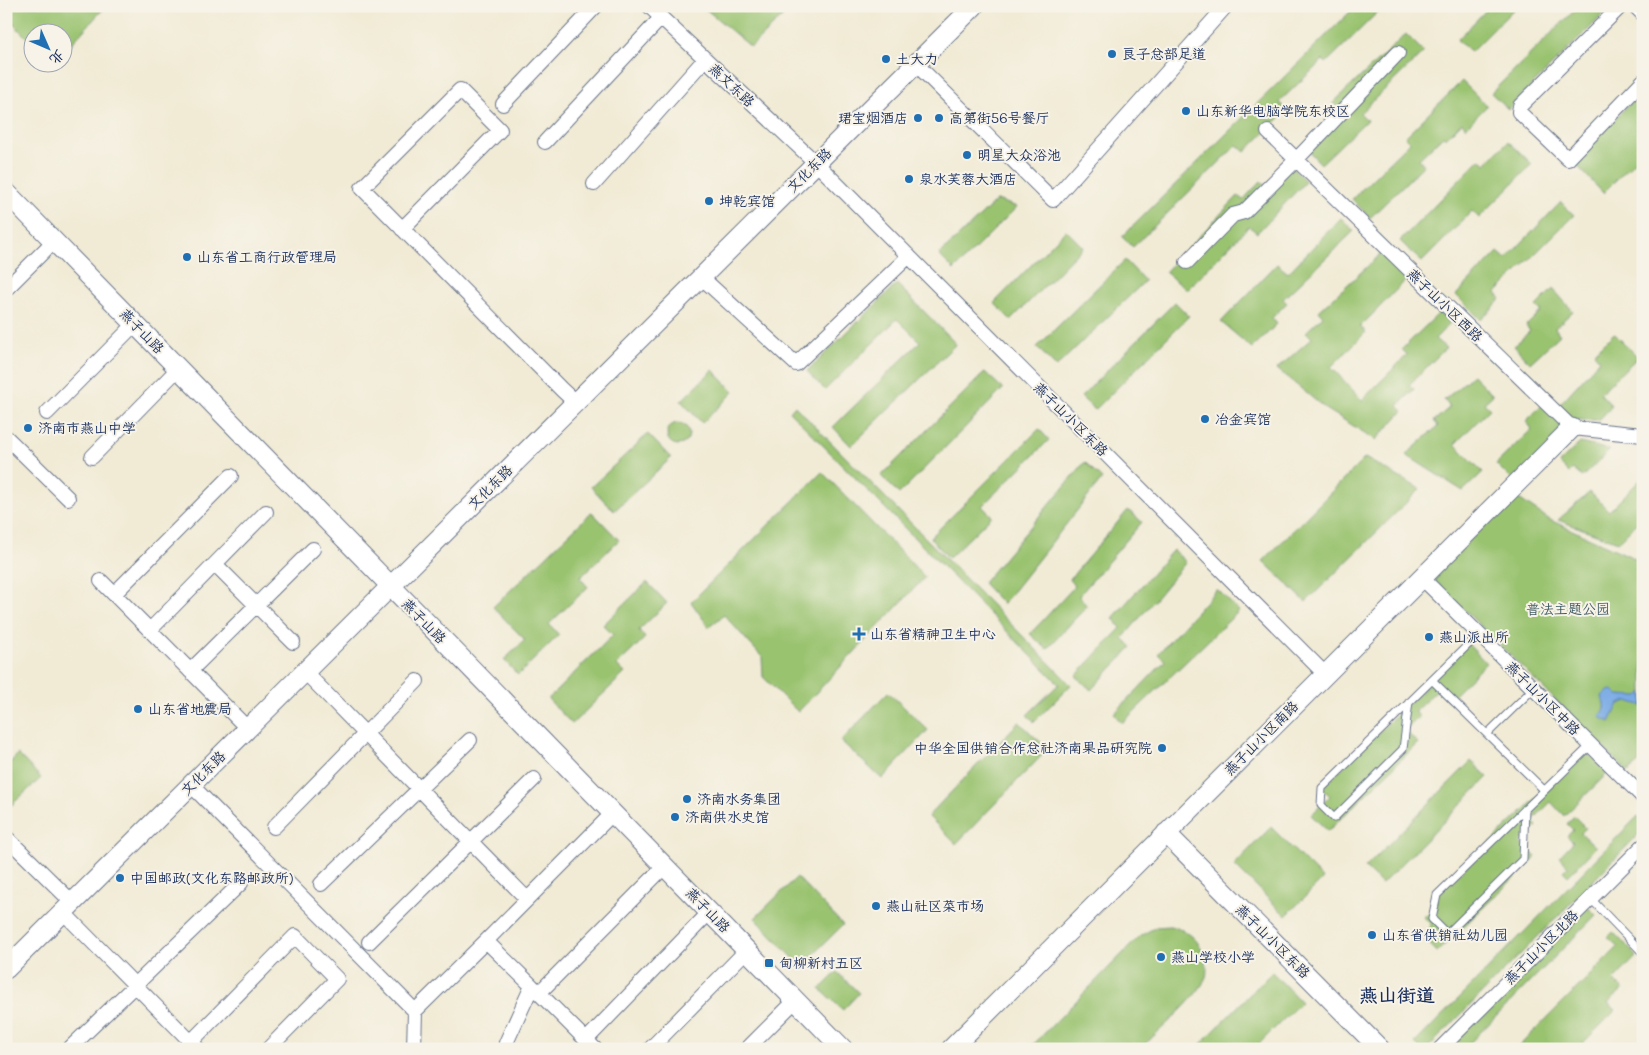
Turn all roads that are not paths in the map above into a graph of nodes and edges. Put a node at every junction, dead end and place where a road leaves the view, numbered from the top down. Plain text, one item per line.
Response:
1 (596, 6) edge
2 (649, 6) edge
3 (974, 6) edge
4 (1226, 6) edge
5 (1622, 6) edge
6 (1634, 6) edge
7 (1643, 14) edge
8 (661, 18) junction
9 (1398, 53) dead end
10 (706, 59) junction
11 (916, 64) junction
12 (1643, 82) edge
13 (503, 104) dead end
14 (1268, 132) dead end
15 (544, 142) dead end
16 (1296, 160) junction
17 (816, 163) junction
18 (594, 184) dead end
19 (6, 192) edge
20 (6, 206) edge
21 (402, 229) junction
22 (47, 248) junction
23 (909, 256) junction
24 (1187, 262) dead end
25 (701, 277) junction
26 (6, 289) edge
27 (128, 331) junction
28 (172, 376) junction
29 (575, 402) junction
30 (47, 413) dead end
31 (1572, 428) junction
32 (1643, 435) edge
33 (6, 438) edge
34 (92, 456) dead end
35 (231, 476) dead end
36 (68, 498) dead end
37 (266, 512) dead end
38 (313, 549) dead end
39 (215, 564) junction
40 (1422, 578) junction
41 (101, 581) dead end
42 (387, 590) junction
43 (114, 594) junction
44 (256, 606) junction
45 (150, 630) junction
46 (1479, 634) junction
47 (293, 642) dead end
48 (190, 671) junction
49 (305, 672) junction
50 (1325, 674) junction
51 (1432, 680) junction
52 (417, 681) dead end
53 (1534, 688) junction
54 (1409, 702) junction
55 (248, 729) junction
56 (366, 734) junction
57 (1487, 734) junction
58 (470, 740) dead end
59 (1590, 745) junction
60 (534, 779) dead end
61 (192, 785) junction
62 (419, 789) junction
63 (1544, 790) junction
64 (1643, 797) edge
65 (1525, 809) junction
66 (606, 820) junction
67 (274, 827) dead end
68 (1166, 833) junction
69 (6, 838) edge
70 (471, 841) junction
71 (1643, 846) edge
72 (658, 873) junction
73 (242, 883) dead end
74 (321, 884) dead end
75 (1590, 898) junction
76 (527, 899) junction
77 (68, 908) junction
78 (703, 919) junction
79 (486, 941) junction
80 (369, 942) dead end
81 (1643, 953) edge
82 (740, 956) junction
83 (6, 969) edge
84 (136, 985) junction
85 (535, 990) junction
86 (790, 1006) junction
87 (415, 1011) junction
88 (591, 1044) edge
89 (191, 1046) edge
90 (69, 1049) edge
91 (268, 1049) edge
92 (414, 1049) edge
93 (506, 1049) edge
94 (650, 1049) edge
95 (747, 1049) edge
96 (831, 1049) edge
97 (843, 1049) edge
98 (951, 1049) edge
99 (1380, 1049) edge
100 (1440, 1049) edge

1 - 13 street
2 - 8 street, 燕文东路
3 - 11 street, 文化东路
4 - 11 street
5 - 12 street
6 - 7 street
8 - 10 street, 燕文东路
8 - 15 street
9 - 16 street
10 - 17 street, 燕文东路
10 - 18 street
11 - 17 street, 文化东路
14 - 16 street, 燕子山小区西路
16 - 24 street
16 - 31 street, 燕子山小区西路
17 - 23 street, 燕子山小区东路
17 - 25 street, 文化东路
19 - 42 street, 燕子山路
20 - 22 street, 燕子山路
21 - 21 street
21 - 29 street
22 - 26 street
22 - 27 street, 燕子山路
23 - 25 street
23 - 50 street, 燕子山小区东路
25 - 29 street, 文化东路
27 - 28 street, 燕子山路
27 - 30 street
28 - 34 street
28 - 42 street, 燕子山路
29 - 42 street, 文化东路
31 - 32 street
31 - 40 street, 燕子山小区南路
33 - 36 street
35 - 43 street
37 - 39 street
38 - 44 street
39 - 44 street
39 - 45 street
40 - 46 street, 燕子山小区中路
40 - 50 street, 燕子山小区南路
41 - 43 street
42 - 49 street, 文化东路
42 - 66 street, 燕子山路
42 - 97 street, 燕子山路
43 - 45 street
44 - 47 street
44 - 48 street
45 - 48 street
46 - 51 lane
46 - 53 street, 燕子山小区中路
48 - 55 street
49 - 55 street, 文化东路
49 - 56 street
50 - 68 street, 燕子山小区南路
51 - 54 lane
51 - 57 lane
52 - 56 street
53 - 57 lane
53 - 59 street, 燕子山小区中路
54 - 54 lane
55 - 61 street, 文化东路
56 - 62 street
56 - 67 street
57 - 63 lane
58 - 62 street
59 - 63 lane
59 - 64 street, 燕子山小区中路
60 - 70 street
61 - 77 street, 文化东路
61 - 87 street
62 - 70 street
62 - 74 street
63 - 65 lane
65 - 65 lane
66 - 72 street, 燕子山路
66 - 76 street
68 - 98 street, 燕子山小区南路
68 - 99 street, 燕子山小区东路
69 - 77 street
70 - 76 street
70 - 80 street
71 - 75 street, 燕子山小区北路
72 - 78 street, 燕子山路
72 - 85 street
73 - 84 street
75 - 81 lane
75 - 100 street, 燕子山小区北路
76 - 79 street
77 - 83 street, 文化东路
77 - 84 street
78 - 82 street, 燕子山路
78 - 88 street
79 - 85 street
79 - 87 street
82 - 86 street, 燕子山路
82 - 94 street
84 - 89 street
84 - 90 street
85 - 88 street
85 - 93 street
86 - 95 street
86 - 96 street, 燕子山路
87 - 92 street
89 - 91 street

